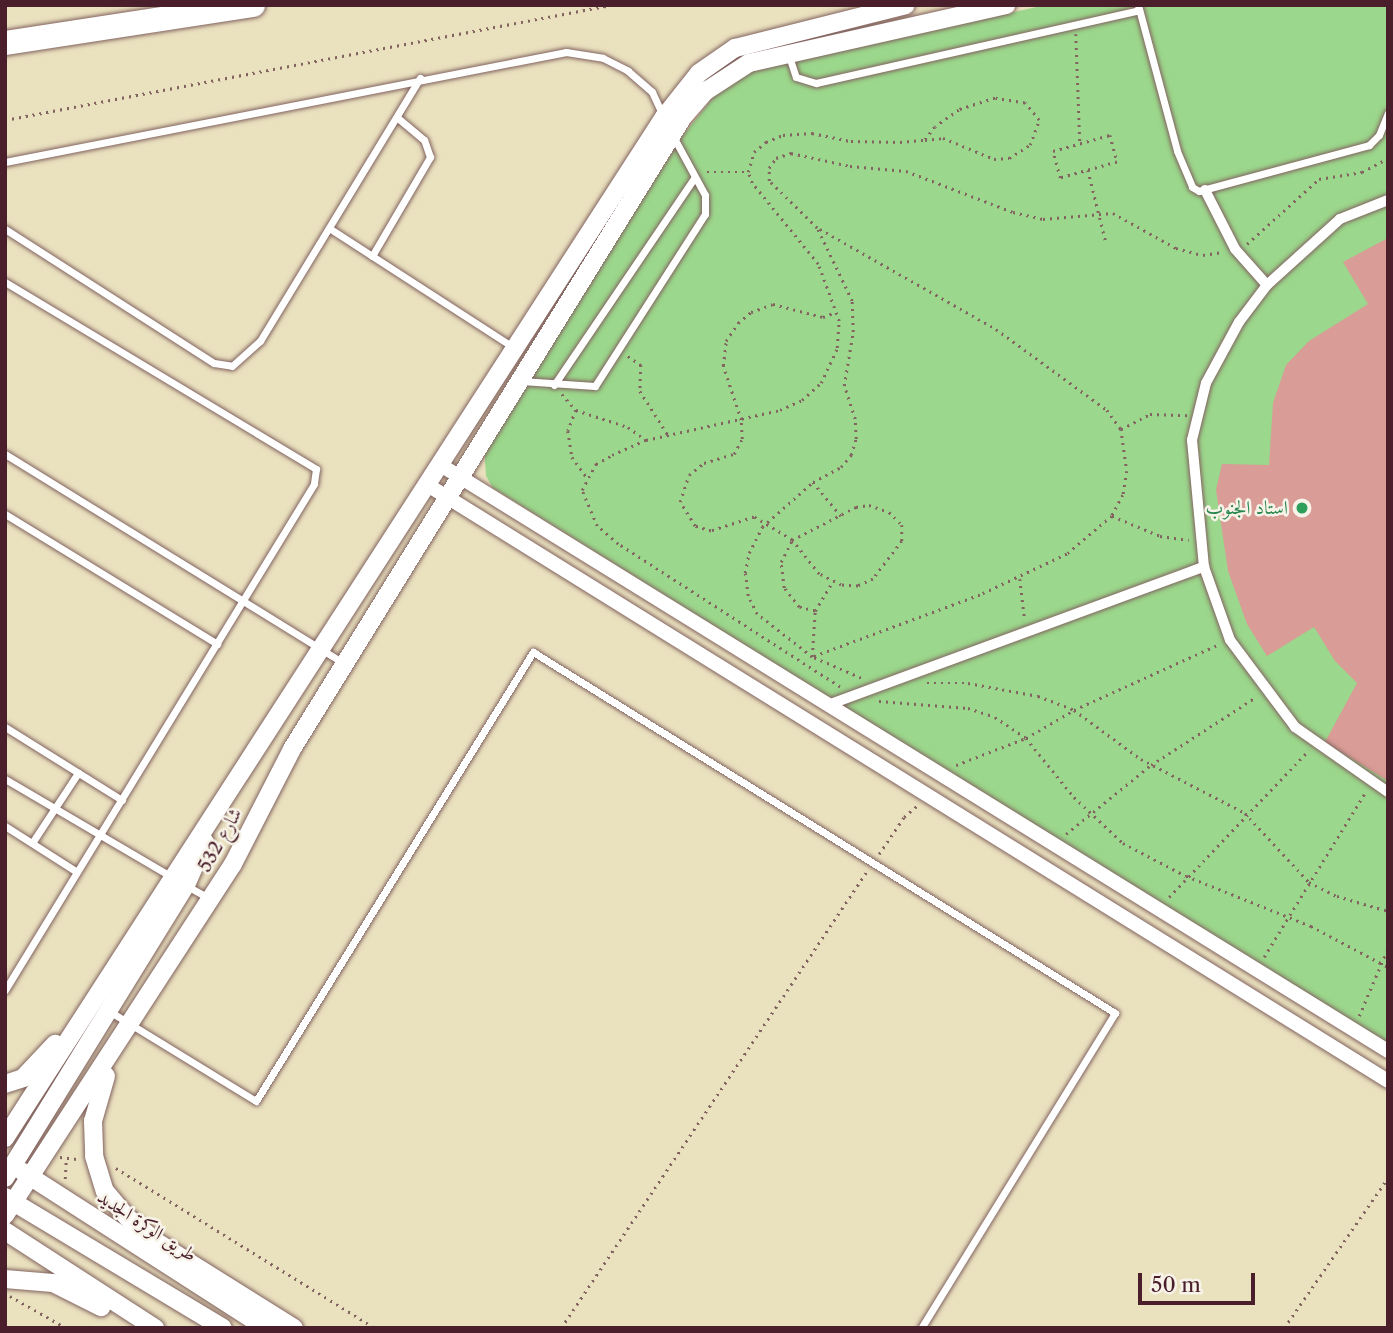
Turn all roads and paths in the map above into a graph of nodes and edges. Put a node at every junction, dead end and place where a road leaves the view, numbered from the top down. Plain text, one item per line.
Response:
1 (253, 5) edge
2 (611, 5) edge
3 (906, 5) edge
4 (1007, 5) edge
5 (1138, 8) edge
6 (1076, 24) junction
7 (784, 34) junction
8 (5, 43) edge
9 (788, 54) junction
10 (420, 78) junction
11 (1388, 113) edge
12 (397, 117) junction
13 (664, 117) junction
14 (5, 120) edge
15 (672, 135) junction
16 (925, 140) junction
17 (1080, 143) junction
18 (1388, 158) edge
19 (5, 162) edge
20 (1088, 170) junction
21 (748, 172) junction
22 (694, 178) junction
23 (1205, 191) junction
24 (1388, 200) edge
25 (1101, 214) junction
26 (329, 228) junction
27 (817, 228) junction
28 (5, 229) edge
29 (1106, 242) dead end
30 (1235, 249) junction
31 (372, 256) junction
32 (5, 282) edge
33 (1267, 285) junction
34 (837, 311) junction
35 (514, 348) junction
36 (619, 350) junction
37 (520, 381) junction
38 (554, 385) junction
39 (576, 410) junction
40 (1198, 416) junction
41 (741, 420) junction
42 (1121, 429) junction
43 (668, 436) junction
44 (646, 440) junction
45 (5, 454) edge
46 (439, 464) junction
47 (586, 476) junction
48 (459, 478) junction
49 (813, 482) junction
50 (426, 484) junction
51 (447, 496) junction
52 (5, 514) edge
53 (841, 516) junction
54 (1112, 516) junction
55 (766, 523) junction
56 (792, 540) junction
57 (1200, 541) junction
58 (1204, 567) junction
59 (1020, 579) junction
60 (832, 583) junction
61 (243, 601) junction
62 (815, 611) junction
63 (1026, 632) junction
64 (1230, 639) junction
65 (217, 644) junction
66 (322, 649) junction
67 (812, 657) junction
68 (344, 663) junction
69 (888, 683) junction
70 (923, 683) dead end
71 (1265, 691) junction
72 (856, 695) junction
73 (828, 705) junction
74 (1074, 710) junction
75 (5, 727) edge
76 (262, 738) junction
77 (1027, 738) junction
78 (1316, 743) junction
79 (1151, 765) junction
80 (78, 773) junction
81 (944, 777) junction
82 (5, 779) edge
83 (1371, 784) junction
84 (1388, 792) edge
85 (929, 797) junction
86 (122, 800) junction
87 (54, 808) junction
88 (1090, 811) junction
89 (1245, 813) junction
90 (5, 826) edge
91 (99, 836) junction
92 (32, 843) junction
93 (1054, 845) junction
94 (873, 863) junction
95 (77, 872) junction
96 (1186, 876) junction
97 (174, 879) junction
98 (1309, 882) junction
99 (211, 899) junction
100 (1159, 910) junction
101 (1388, 911) edge
102 (1289, 916) junction
103 (1388, 948) edge
104 (1382, 963) junction
105 (1388, 967) edge
106 (1256, 970) junction
107 (5, 990) edge
108 (109, 1011) junction
109 (132, 1024) junction
110 (1353, 1029) junction
111 (117, 1049) junction
112 (1388, 1051) edge
113 (1388, 1081) edge
114 (5, 1084) edge
115 (5, 1139) edge
116 (49, 1150) junction
117 (94, 1156) junction
118 (7, 1172) edge
119 (31, 1178) junction
120 (1388, 1178) edge
121 (11, 1199) edge
122 (5, 1215) edge
123 (5, 1231) edge
124 (7, 1279) edge
125 (66, 1328) edge
126 (133, 1328) edge
127 (155, 1328) edge
128 (223, 1328) edge
129 (266, 1328) edge
130 (294, 1328) edge
131 (375, 1328) edge
132 (561, 1328) edge
133 (921, 1328) edge
134 (1284, 1328) edge

1 - 8 highway
2 - 14 path
3 - 7 street, شارع 532
4 - 9 street, شارع 532
5 - 6 lane
5 - 23 lane
6 - 9 lane
6 - 17 path
7 - 9 lane
7 - 13 street, شارع 532
9 - 15 street, شارع 532
10 - 12 lane
10 - 13 lane
10 - 19 lane
11 - 23 lane
12 - 26 lane
12 - 31 lane
13 - 15 lane
13 - 35 street, شارع 532
15 - 22 lane
15 - 37 street, شارع 532
16 - 16 path
16 - 21 path
17 - 20 path
17 - 20 path
18 - 30 path
20 - 25 path
21 - 22 path
21 - 34 path
22 - 36 lane
22 - 38 lane
23 - 30 street
24 - 33 street
25 - 27 path
25 - 29 path
25 - 30 path
26 - 28 lane
26 - 31 lane
27 - 42 path
27 - 49 path
30 - 33 street
31 - 35 lane
32 - 61 lane
33 - 40 street
34 - 41 path
34 - 41 path
35 - 46 street, شارع 532
36 - 38 lane
36 - 43 path
37 - 38 lane
37 - 48 street, شارع 532
38 - 39 path
39 - 44 path
39 - 47 path
40 - 42 path
40 - 57 street
41 - 43 path
41 - 55 path
42 - 54 path
43 - 44 path
44 - 47 path
45 - 61 lane
46 - 48 street
46 - 50 street, شارع 532
47 - 72 path
48 - 51 street, شارع 532
48 - 73 street
49 - 53 path
49 - 55 path
50 - 51 street
50 - 66 street, شارع 532
51 - 68 street, شارع 532
51 - 85 street
52 - 65 lane
53 - 56 path
53 - 60 path
54 - 57 path
54 - 59 path
55 - 56 path
55 - 67 path
56 - 60 path
56 - 62 path
57 - 58 street
58 - 63 street
58 - 64 street
59 - 63 path
59 - 67 path
60 - 62 path
61 - 65 lane
61 - 66 lane
62 - 67 path
63 - 69 street
64 - 71 street
64 - 74 path
65 - 86 lane
66 - 68 lane
66 - 76 street, شارع 532
67 - 69 path
68 - 99 street, شارع 532
69 - 72 street
70 - 74 path
71 - 78 street
71 - 79 path
72 - 73 street
72 - 77 path
73 - 81 street
74 - 77 path
74 - 79 path
75 - 80 lane
76 - 97 street, شارع 532
76 - 97 street
77 - 81 path
77 - 88 path
78 - 83 street
78 - 89 path
79 - 88 path
79 - 89 path
80 - 86 lane
80 - 87 lane
81 - 93 street
82 - 87 lane
83 - 84 street
83 - 98 path
85 - 94 path
85 - 113 street
86 - 91 lane
87 - 91 lane
87 - 92 lane
88 - 93 path
88 - 96 path
89 - 96 path
89 - 98 path
90 - 92 lane
91 - 95 lane
91 - 97 lane
92 - 95 lane
93 - 100 street
94 - 109 lane
94 - 132 path
94 - 133 lane
95 - 107 lane
96 - 100 path
96 - 102 path
97 - 99 lane
97 - 108 street
97 - 114 street
97 - 115 street, شارع 532
98 - 101 path
98 - 102 path
99 - 109 street, شارع 532
100 - 106 street
102 - 104 path
102 - 106 path
103 - 104 path
104 - 105 path
104 - 110 path
106 - 110 street
108 - 109 lane
108 - 118 street
109 - 111 street, شارع 532
110 - 112 street
111 - 116 street, شارع 532
111 - 117 street
116 - 117 path
116 - 119 street, شارع 532
117 - 130 street
117 - 131 path
118 - 119 street, طريق الوكرة الجديد
119 - 121 street, شارع 532
119 - 129 street, طريق الوكرة الجديد
120 - 134 path
121 - 122 street, شارع 532
121 - 128 street
123 - 127 street
124 - 125 path
124 - 126 street

